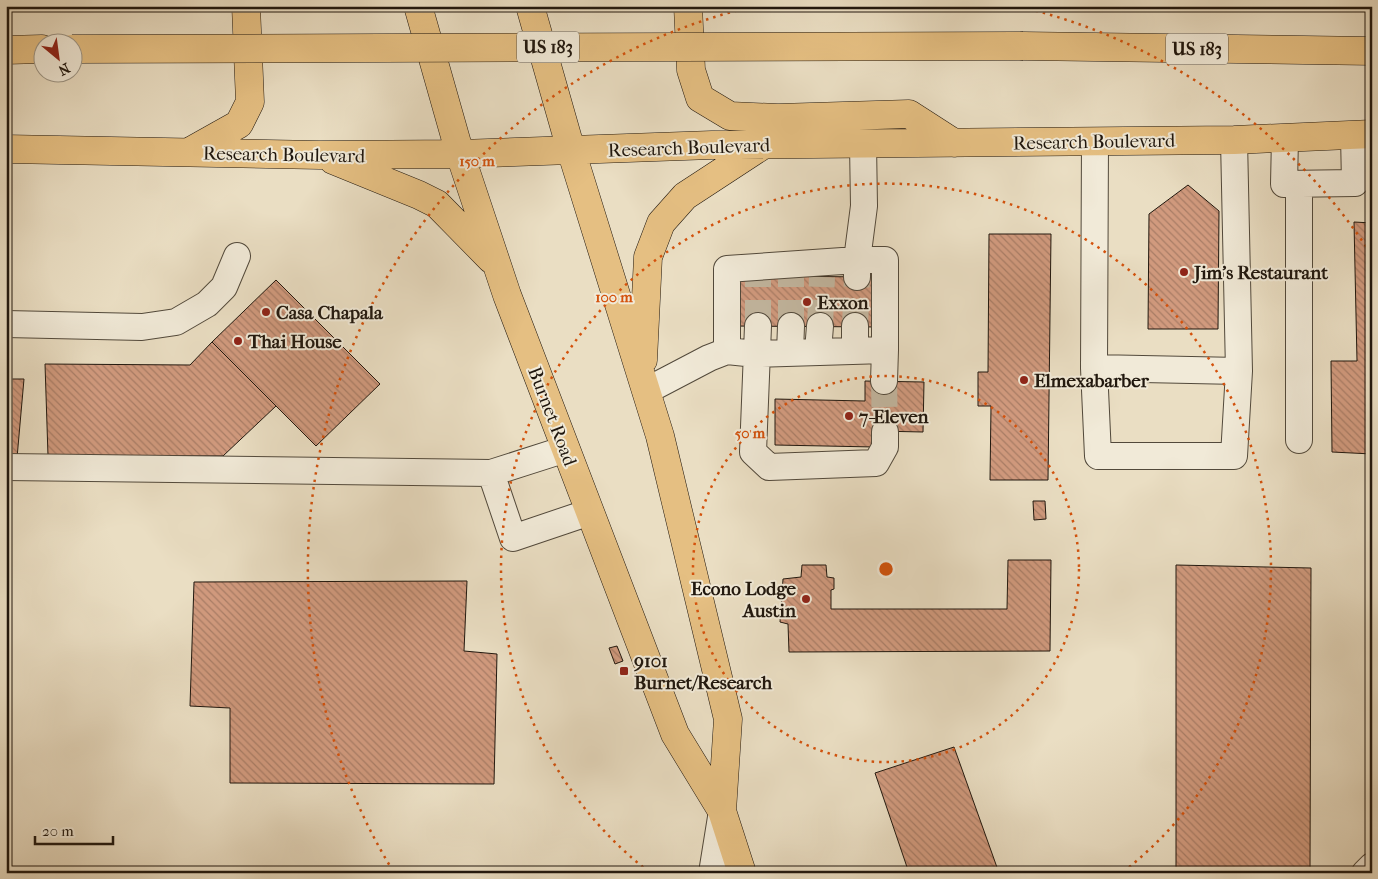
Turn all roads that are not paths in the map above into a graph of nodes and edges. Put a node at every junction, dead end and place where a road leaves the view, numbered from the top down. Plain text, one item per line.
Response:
1 (246, 6) edge
2 (418, 6) edge
3 (530, 6) edge
4 (688, 6) edge
5 (32, 49) edge
6 (82, 49) edge
7 (6, 50) edge
8 (1372, 51) edge
9 (1363, 134) edge
10 (1285, 138) junction
11 (1234, 140) junction
12 (1095, 141) junction
13 (954, 143) junction
14 (863, 144) junction
15 (763, 145) junction
16 (6, 149) edge
17 (570, 150) junction
18 (188, 153) junction
19 (460, 154) junction
20 (320, 155) junction
21 (1299, 184) junction
22 (237, 256) dead end
23 (497, 265) junction
24 (857, 269) junction
25 (6, 324) edge
26 (758, 326) tunnel mouth
27 (791, 326) tunnel mouth
28 (885, 350) junction
29 (727, 351) junction
30 (790, 352) junction
31 (756, 354) junction
32 (1094, 368) junction
33 (1239, 370) junction
34 (884, 381) tunnel mouth
35 (644, 385) junction
36 (885, 432) tunnel mouth
37 (1299, 440) dead end
38 (566, 449) junction
39 (6, 467) edge
40 (491, 473) junction
41 (590, 512) junction
42 (722, 811) junction
43 (1372, 866) edge
44 (712, 873) edge
45 (742, 873) edge
46 (1364, 873) edge

1 - 18 main road
2 - 19 main road, Burnet Road
3 - 17 main road, Burnet Road
4 - 13 main road
5 - 7 main road
6 - 8 main road, US 183, bridge
9 - 10 main road, Research Boulevard
9 - 21 street
10 - 11 main road, Research Boulevard
10 - 21 street
11 - 12 main road, Research Boulevard
11 - 33 street
12 - 13 main road, Research Boulevard
12 - 32 street
13 - 14 main road, Research Boulevard
14 - 15 main road, Research Boulevard
14 - 24 street
15 - 17 main road, Research Boulevard
15 - 35 main road
16 - 18 main road, Research Boulevard
17 - 19 main road, Research Boulevard
17 - 35 main road, Burnet Road
18 - 20 main road, Research Boulevard
19 - 20 main road, Research Boulevard
19 - 23 main road, Burnet Road
20 - 23 main road
21 - 37 street
22 - 25 street
23 - 38 main road, Burnet Road
24 - 28 street
24 - 29 street
26 - 31 street
27 - 30 street
28 - 30 street
28 - 34 street
29 - 31 street
29 - 35 street
30 - 31 street
31 - 36 street
32 - 33 street
32 - 33 street
35 - 42 main road, Burnet Road
38 - 40 street
38 - 41 main road, Burnet Road
39 - 40 street
40 - 41 street
41 - 42 main road, Burnet Road
42 - 44 street
42 - 45 main road, Burnet Road
43 - 46 street

